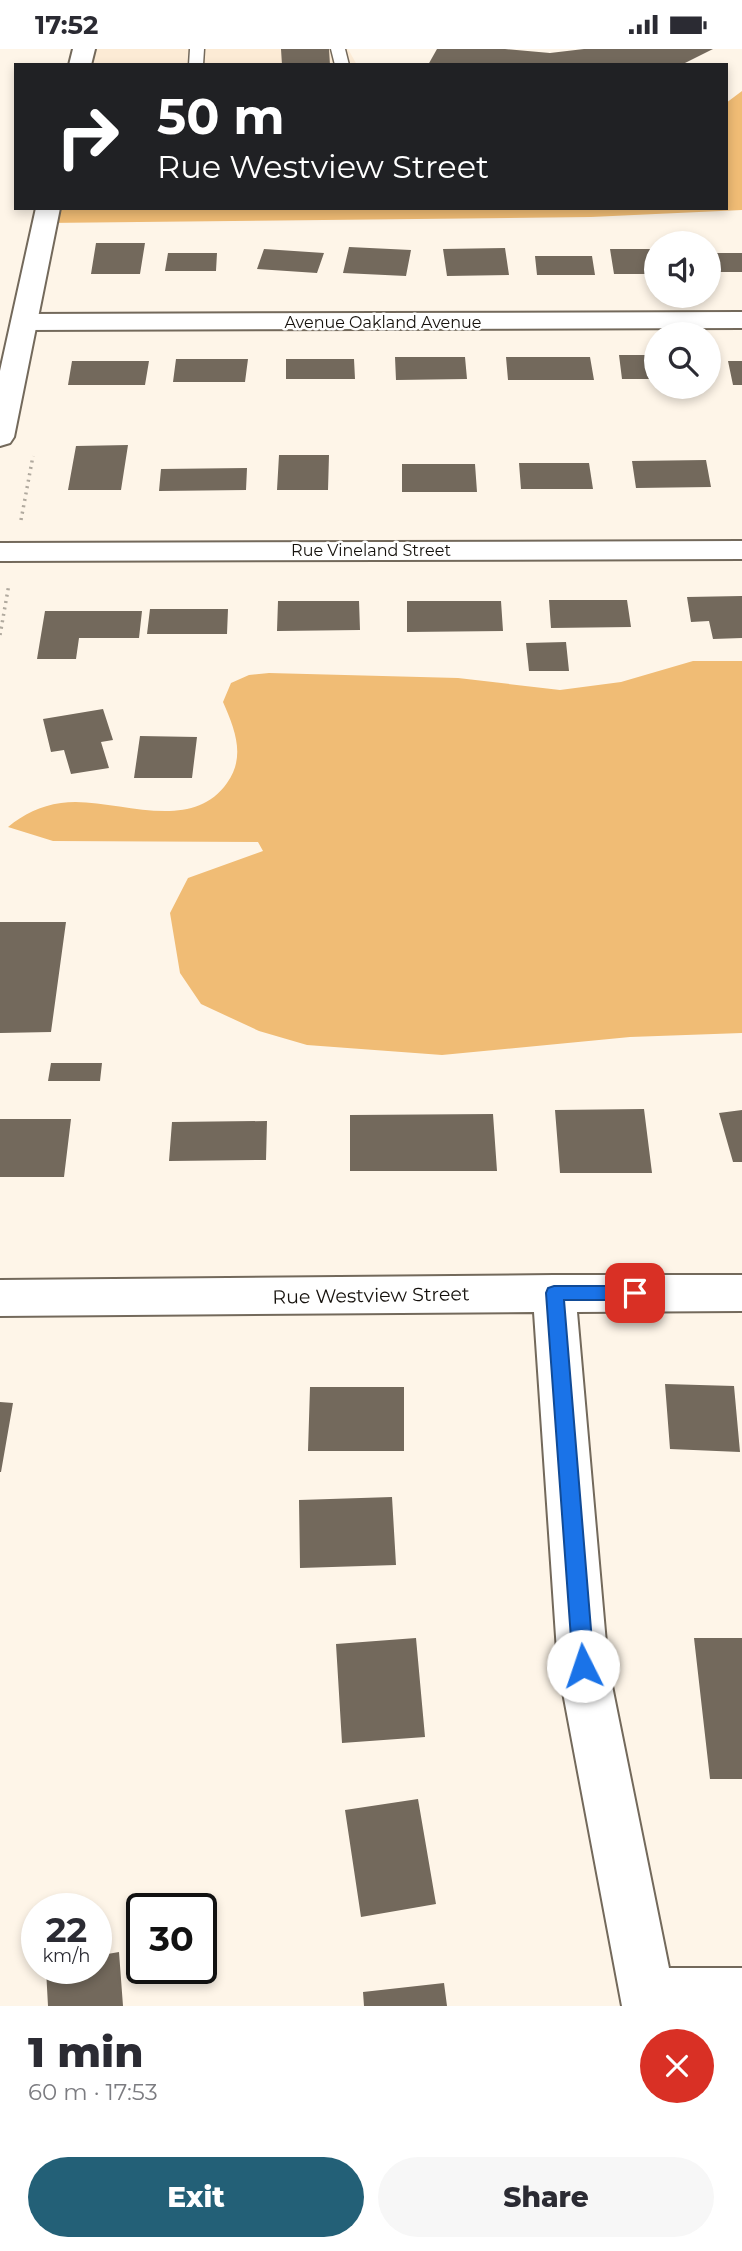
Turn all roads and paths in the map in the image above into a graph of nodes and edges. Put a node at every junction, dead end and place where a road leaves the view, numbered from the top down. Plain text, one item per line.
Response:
1 (48, 210) edge
2 (742, 320) edge
3 (24, 322) junction
4 (0, 437) edge
5 (742, 549) edge
6 (5, 564) edge
7 (0, 635) edge
8 (554, 1293) junction
9 (742, 1293) edge
10 (0, 1298) edge
11 (742, 1995) edge
12 (648, 2001) edge

1 - 3 street
2 - 3 street, Avenue Oakland Avenue
3 - 4 street
5 - 6 street, Rue Vineland Street
6 - 7 path
8 - 9 street, Rue Westview Street
8 - 10 street, Rue Westview Street
8 - 12 street
11 - 12 street

